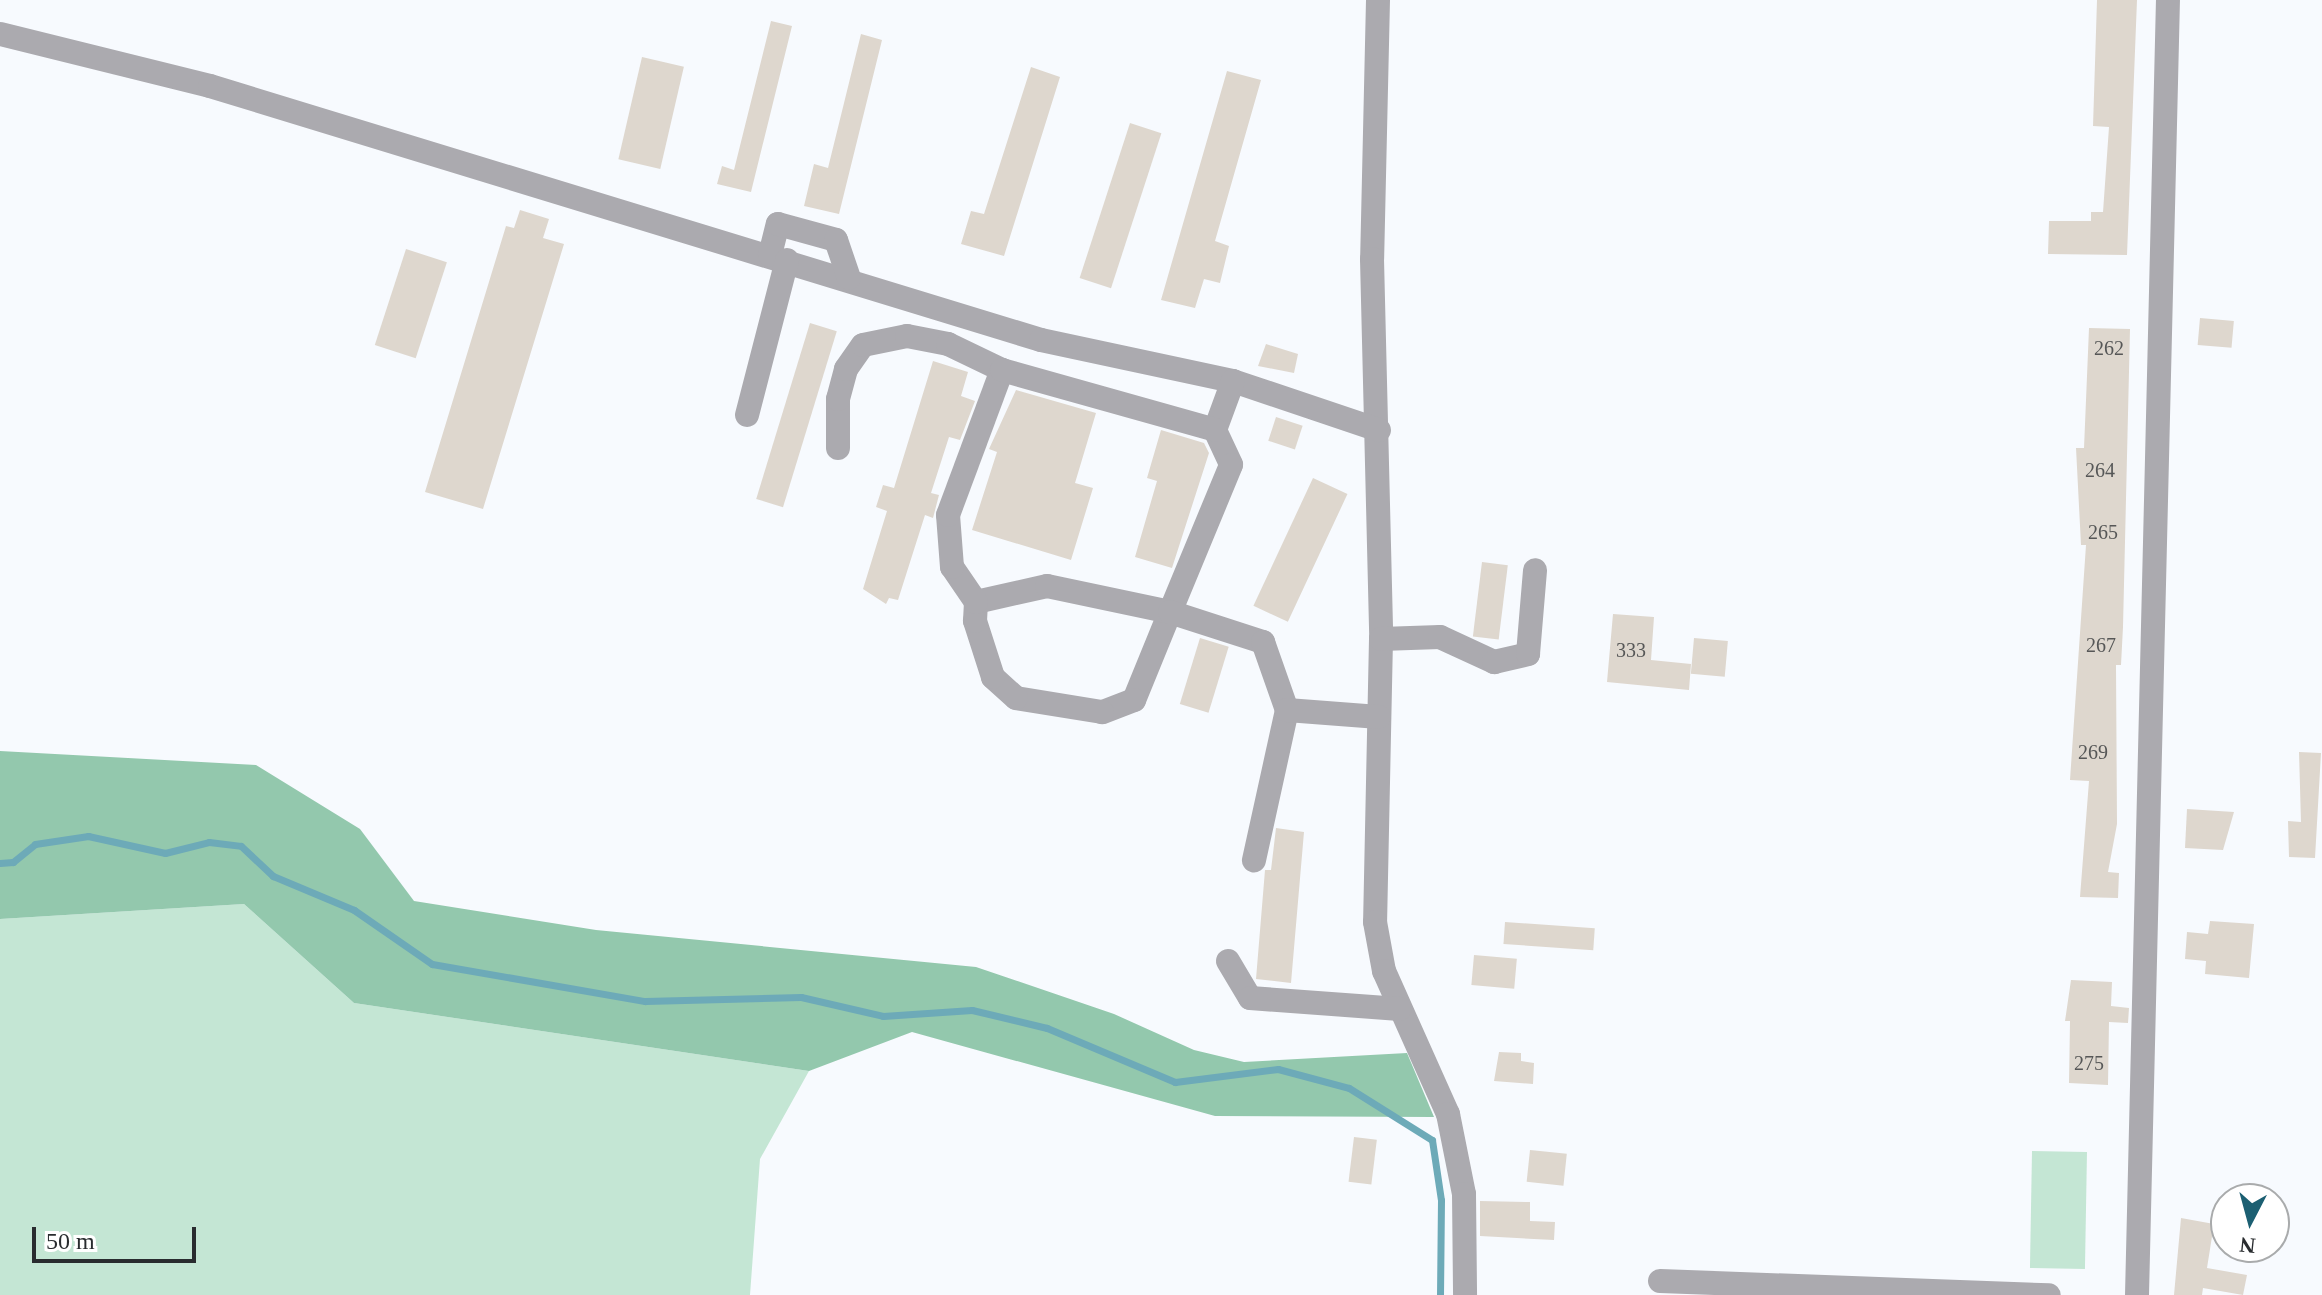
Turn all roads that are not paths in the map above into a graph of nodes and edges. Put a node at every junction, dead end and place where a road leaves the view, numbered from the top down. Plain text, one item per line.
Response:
1 (1378, 0) edge
2 (2168, 0) edge
3 (0, 34) edge
4 (778, 258) junction
5 (849, 278) junction
6 (1041, 340) junction
7 (1002, 370) junction
8 (1029, 378) junction
9 (1233, 381) junction
10 (747, 415) dead end
11 (1215, 430) junction
12 (1379, 430) junction
13 (838, 448) dead end
14 (1535, 570) dead end
15 (976, 602) junction
16 (1170, 612) junction
17 (1381, 639) junction
18 (1287, 710) junction
19 (1379, 717) junction
20 (1254, 860) dead end
21 (1228, 961) dead end
22 (1400, 1009) junction
23 (1660, 1281) dead end
24 (2041, 1294) edge
25 (1465, 1295) edge
26 (2137, 1295) edge

1 - 12 street
2 - 26 street
3 - 4 street
4 - 5 street
4 - 5 street
4 - 10 street
5 - 6 street
6 - 8 street
6 - 9 street
7 - 8 street
7 - 13 street
7 - 15 street
8 - 11 street
9 - 11 street
9 - 12 street
11 - 16 street
12 - 17 street
14 - 17 street
15 - 16 street
15 - 16 street
16 - 18 street
17 - 19 street
18 - 19 street
18 - 20 street
19 - 22 street
21 - 22 street
22 - 25 street
23 - 24 street

